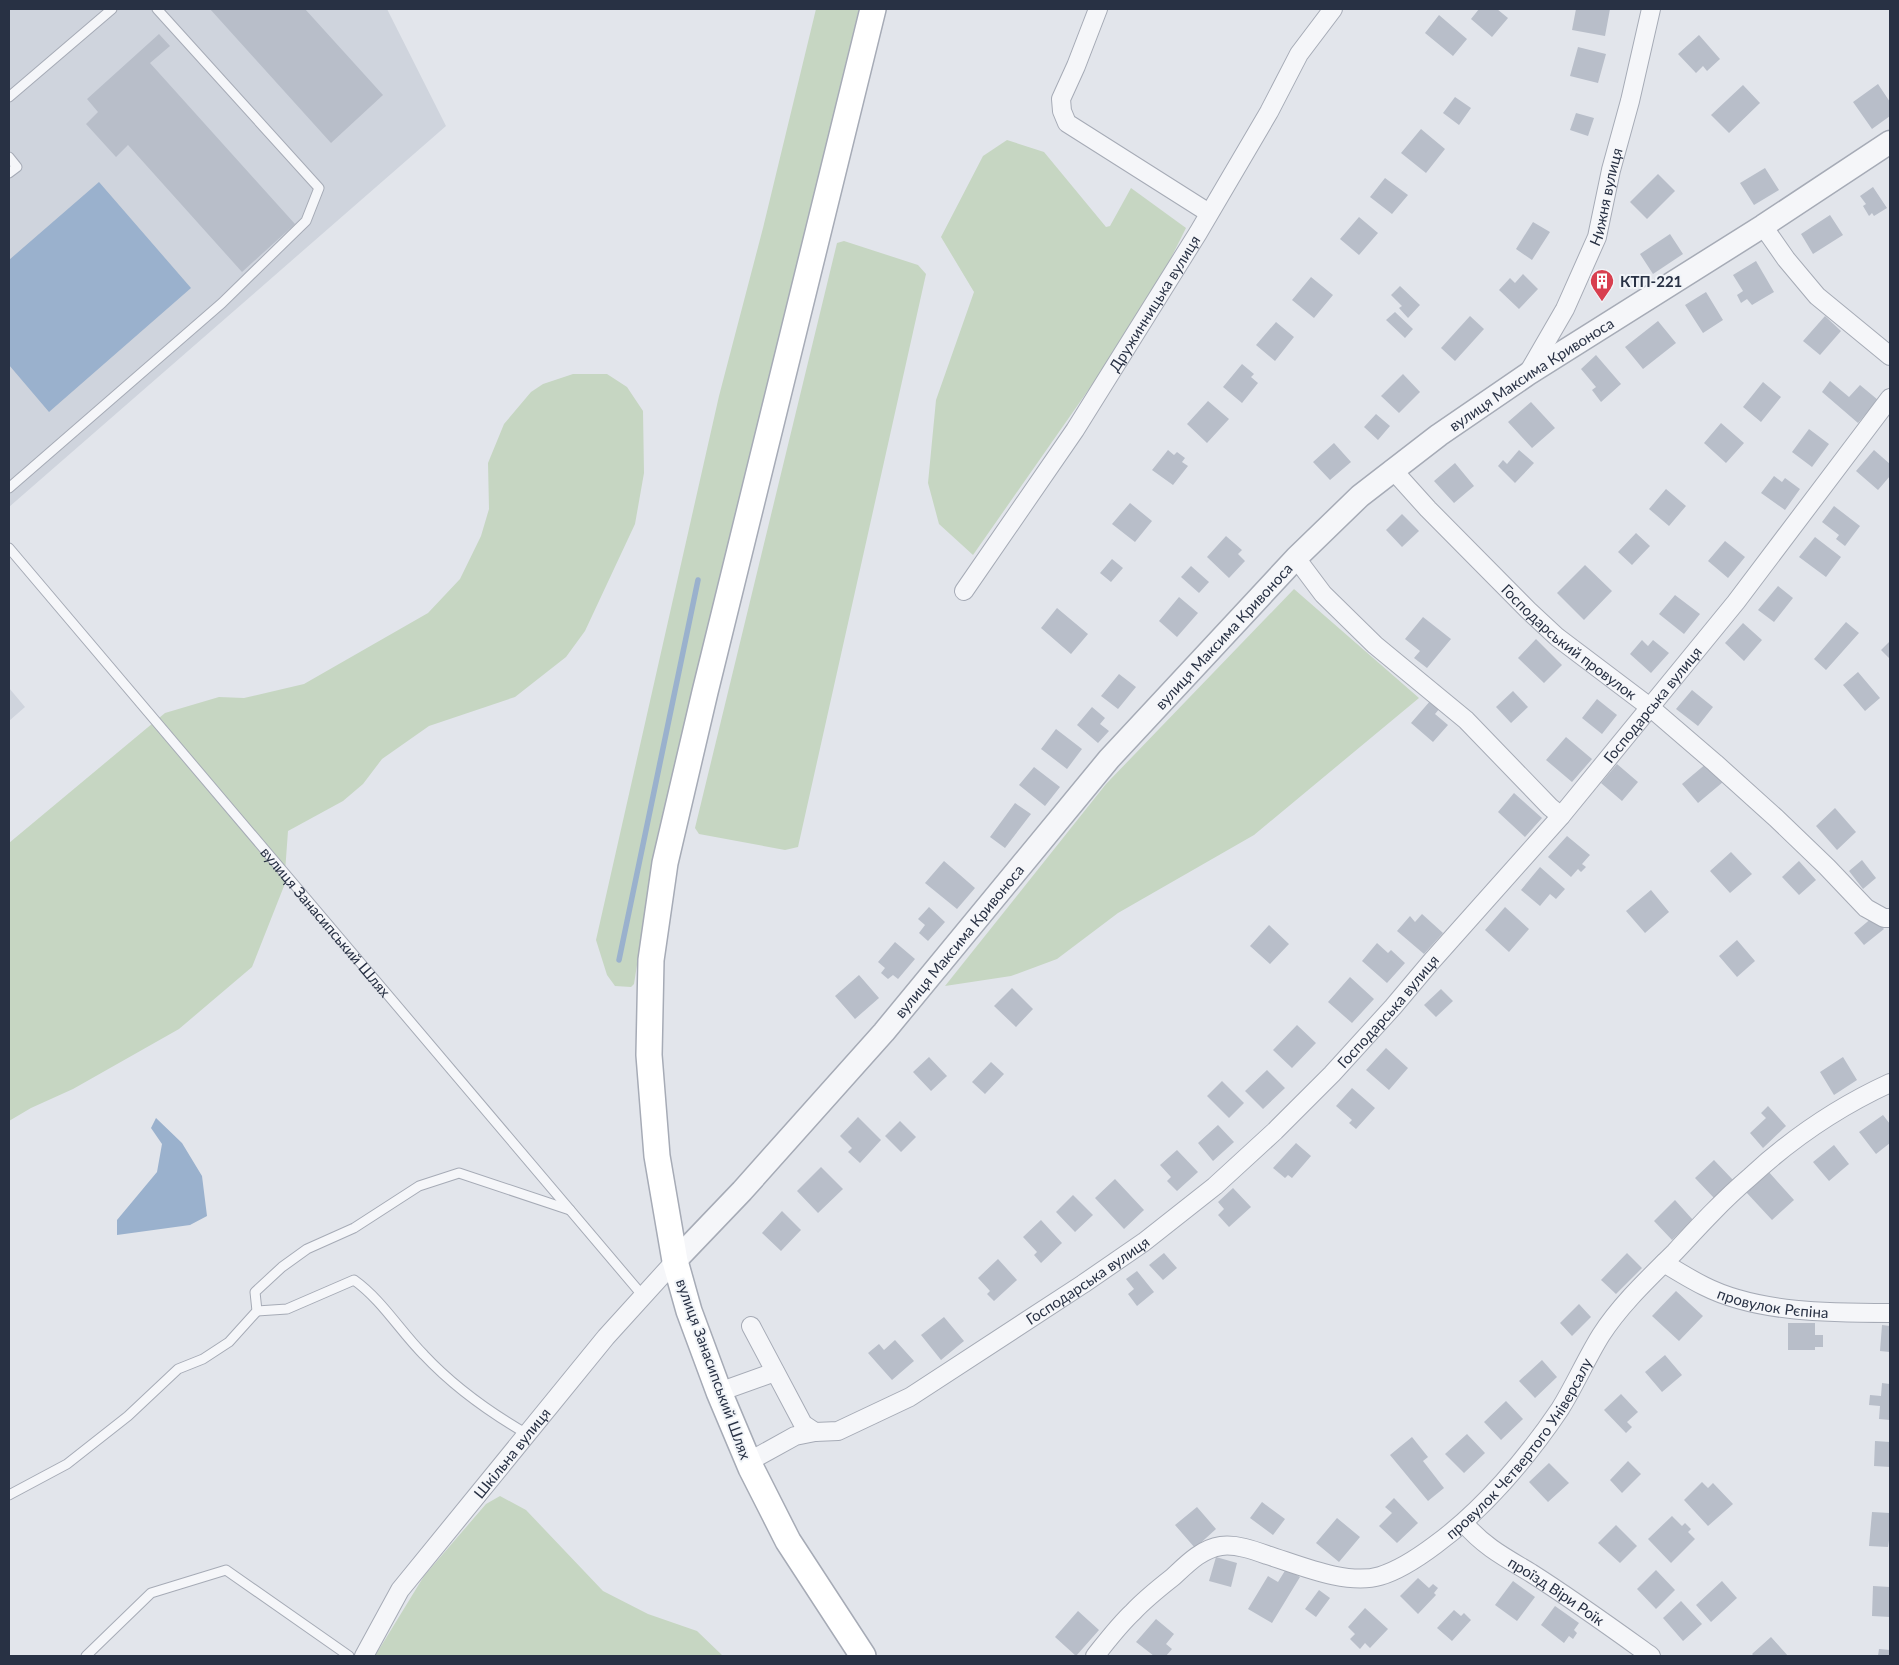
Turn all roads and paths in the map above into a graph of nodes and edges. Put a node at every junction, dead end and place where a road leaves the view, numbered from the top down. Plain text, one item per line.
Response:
1 (112, 9) edge
2 (157, 9) edge
3 (873, 9) edge
4 (1098, 9) edge
5 (1333, 9) edge
6 (1651, 9) edge
7 (9, 97) edge
8 (1890, 142) edge
9 (9, 157) edge
10 (9, 173) edge
11 (1209, 213) junction
12 (1763, 226) junction
13 (1890, 356) edge
14 (1528, 374) junction
15 (1890, 398) edge
16 (1392, 469) junction
17 (9, 488) edge
18 (9, 548) edge
19 (1296, 558) junction
20 (964, 591) dead end
21 (1651, 708) junction
22 (1561, 816) junction
23 (1890, 918) edge
24 (1890, 1083) edge
25 (570, 1210) junction
26 (675, 1261) junction
27 (1664, 1263) junction
28 (643, 1296) junction
29 (257, 1312) junction
30 (1890, 1313) edge
31 (751, 1326) dead end
32 (775, 1372) junction
33 (719, 1392) junction
34 (815, 1432) junction
35 (527, 1434) junction
36 (748, 1462) junction
37 (9, 1495) edge
38 (1464, 1523) junction
39 (86, 1656) edge
40 (349, 1656) edge
41 (364, 1656) edge
42 (863, 1656) edge
43 (1095, 1656) edge
44 (1651, 1656) edge

1 - 7 lane
2 - 17 lane
3 - 26 main road, вулиця Занасипський Шлях
4 - 11 street
5 - 11 street, Дружинницька вулиця
6 - 14 street, Нижня вулиця
8 - 12 street, вулиця Максима Кривоноса
9 - 10 lane
11 - 20 street, Дружинницька вулиця
12 - 13 street
12 - 14 street, вулиця Максима Кривоноса
14 - 16 street, вулиця Максима Кривоноса
15 - 21 street, Господарська вулиця
16 - 19 street, вулиця Максима Кривоноса
16 - 21 street, Господарський провулок
18 - 25 lane, вулиця Занасипський Шлях
19 - 22 street
19 - 26 street, вулиця Максима Кривоноса
21 - 22 street, Господарська вулиця
21 - 23 street, Господарський провулок
22 - 34 street, Господарська вулиця
24 - 27 street, провулок Четвертого Універсалу
25 - 28 lane, вулиця Занасипський Шлях
25 - 29 lane
26 - 28 street, Шкільна вулиця
26 - 33 main road, вулиця Занасипський Шлях
27 - 30 street, провулок Рєпіна
27 - 38 street, провулок Четвертого Універсалу
28 - 35 street, Шкільна вулиця
29 - 35 lane
29 - 37 lane
31 - 32 street
32 - 33 street
32 - 34 street
33 - 36 main road, вулиця Занасипський Шлях
34 - 36 street, Господарська вулиця
35 - 41 street, Шкільна вулиця
36 - 42 main road, вулиця Занасипський Шлях
38 - 43 street, провулок Четвертого Універсалу
38 - 44 street, проїзд Віри Роїк
39 - 40 lane

